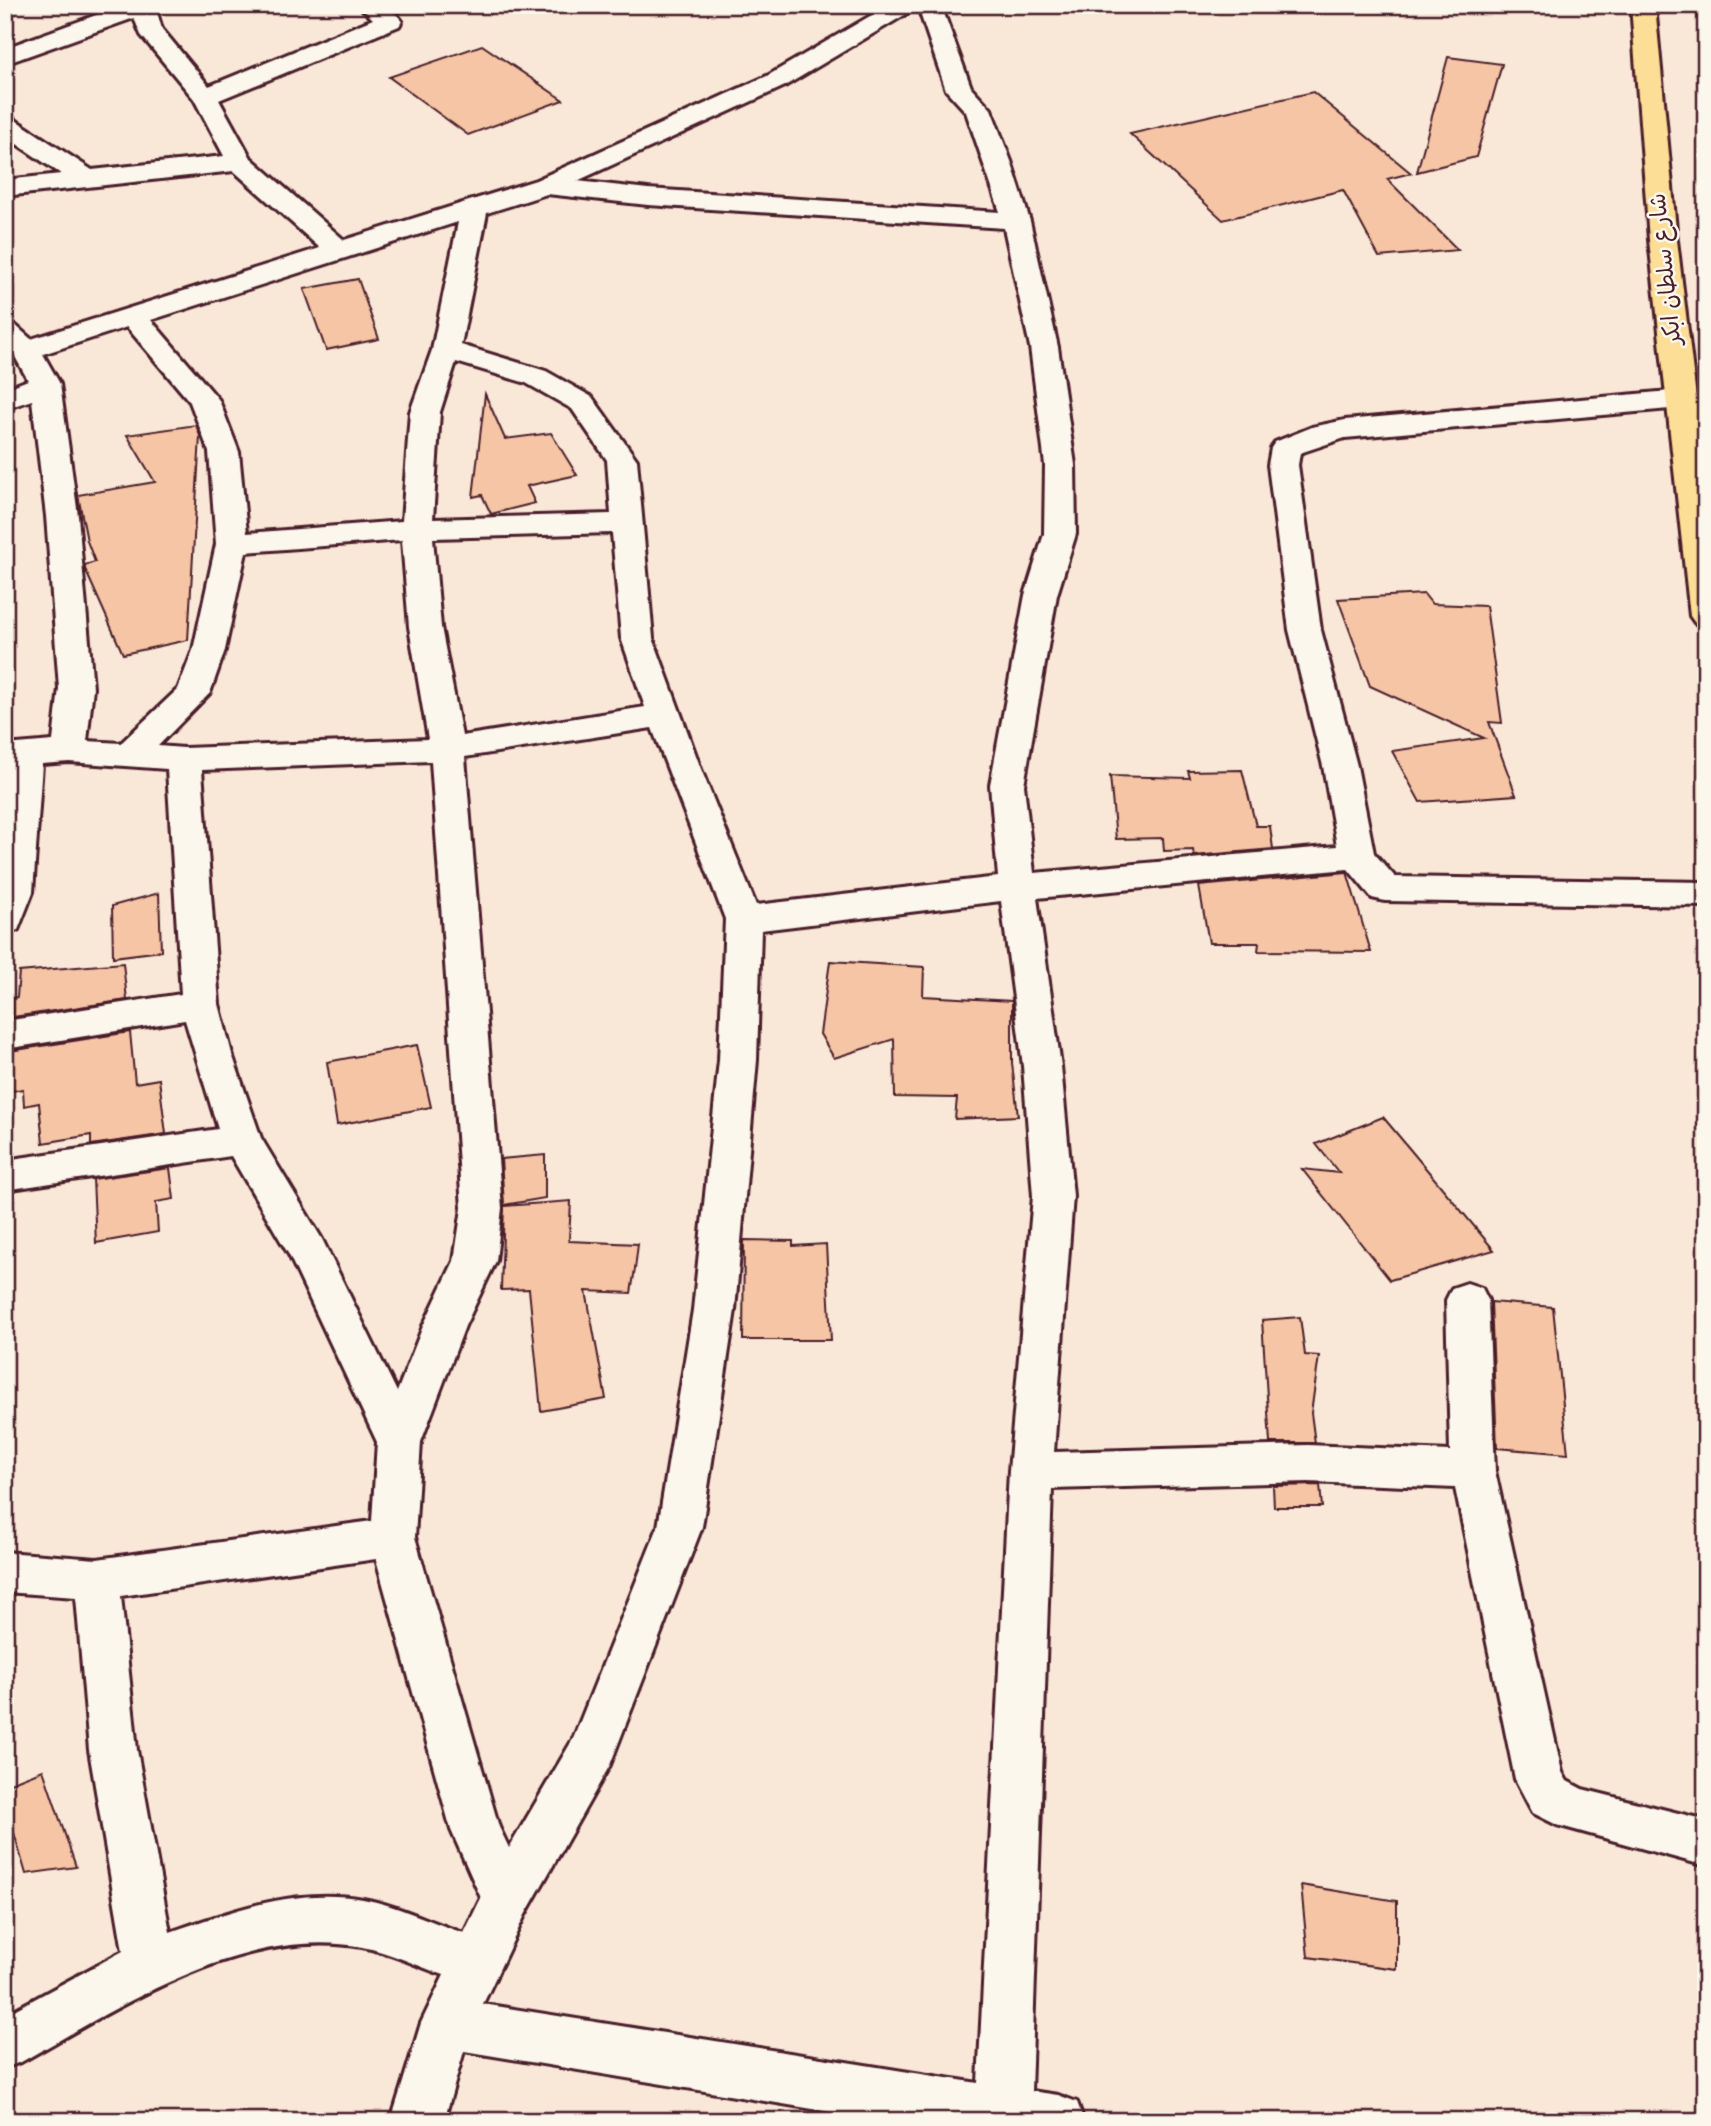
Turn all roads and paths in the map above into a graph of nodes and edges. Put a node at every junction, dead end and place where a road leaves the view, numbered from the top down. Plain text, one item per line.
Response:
1 (370, 5) edge
2 (907, 5) edge
3 (929, 5) edge
4 (1643, 5) edge
5 (145, 6) edge
6 (5, 57) edge
7 (205, 97) junction
8 (5, 124) edge
9 (240, 162) junction
10 (85, 178) junction
11 (545, 186) junction
12 (5, 188) edge
13 (474, 209) junction
14 (1016, 221) junction
15 (340, 251) junction
16 (132, 316) junction
17 (16, 340) edge
18 (446, 350) junction
19 (45, 384) junction
20 (1681, 399) junction
21 (5, 400) edge
22 (628, 523) junction
23 (417, 529) junction
24 (232, 544) junction
25 (1706, 616) edge
26 (665, 715) junction
27 (447, 749) junction
28 (69, 751) junction
29 (16, 755) edge
30 (129, 755) junction
31 (184, 759) junction
32 (1357, 856) junction
33 (1017, 887) junction
34 (1706, 894) edge
35 (743, 919) junction
36 (5, 921) edge
37 (200, 1004) junction
38 (5, 1035) edge
39 (242, 1140) junction
40 (5, 1175) edge
41 (1467, 1300) dead end
42 (399, 1442) junction
43 (1031, 1471) junction
44 (1473, 1471) junction
45 (393, 1537) junction
46 (5, 1572) edge
47 (96, 1579) junction
48 (1706, 1843) edge
49 (507, 1898) junction
50 (477, 1962) junction
51 (150, 1963) junction
52 (447, 2023) junction
53 (5, 2043) edge
54 (1003, 2118) edge
55 (417, 2121) edge
56 (1058, 2121) edge

1 - 7 street
2 - 11 street
3 - 14 street
4 - 20 highway, شارع سلطان ابكر
5 - 6 street
5 - 7 street
7 - 9 street
8 - 10 street
9 - 10 street
9 - 15 street
10 - 12 street
11 - 13 street
11 - 14 street
13 - 15 street
13 - 18 street
14 - 33 street
15 - 16 street
16 - 17 street
16 - 24 street
17 - 19 street
18 - 22 street
18 - 23 street
19 - 21 street
19 - 28 street
20 - 25 highway, شارع سلطان ابكر
20 - 32 street
22 - 23 street
22 - 26 street
23 - 24 street
23 - 27 street
24 - 30 street
26 - 27 street
26 - 35 street
27 - 31 street
27 - 42 street
28 - 29 street
28 - 30 street
29 - 36 street
30 - 31 street
31 - 37 street
32 - 33 street
32 - 34 street
33 - 35 street
33 - 43 street
35 - 49 street
37 - 38 street
37 - 39 street
39 - 40 street
39 - 42 street
41 - 44 street
42 - 45 street
43 - 44 street
43 - 54 street
44 - 48 street
45 - 47 street
45 - 49 street
46 - 47 street
47 - 51 street
49 - 50 street
50 - 51 street
50 - 52 street
51 - 53 street
52 - 54 street
52 - 55 street
54 - 56 street

